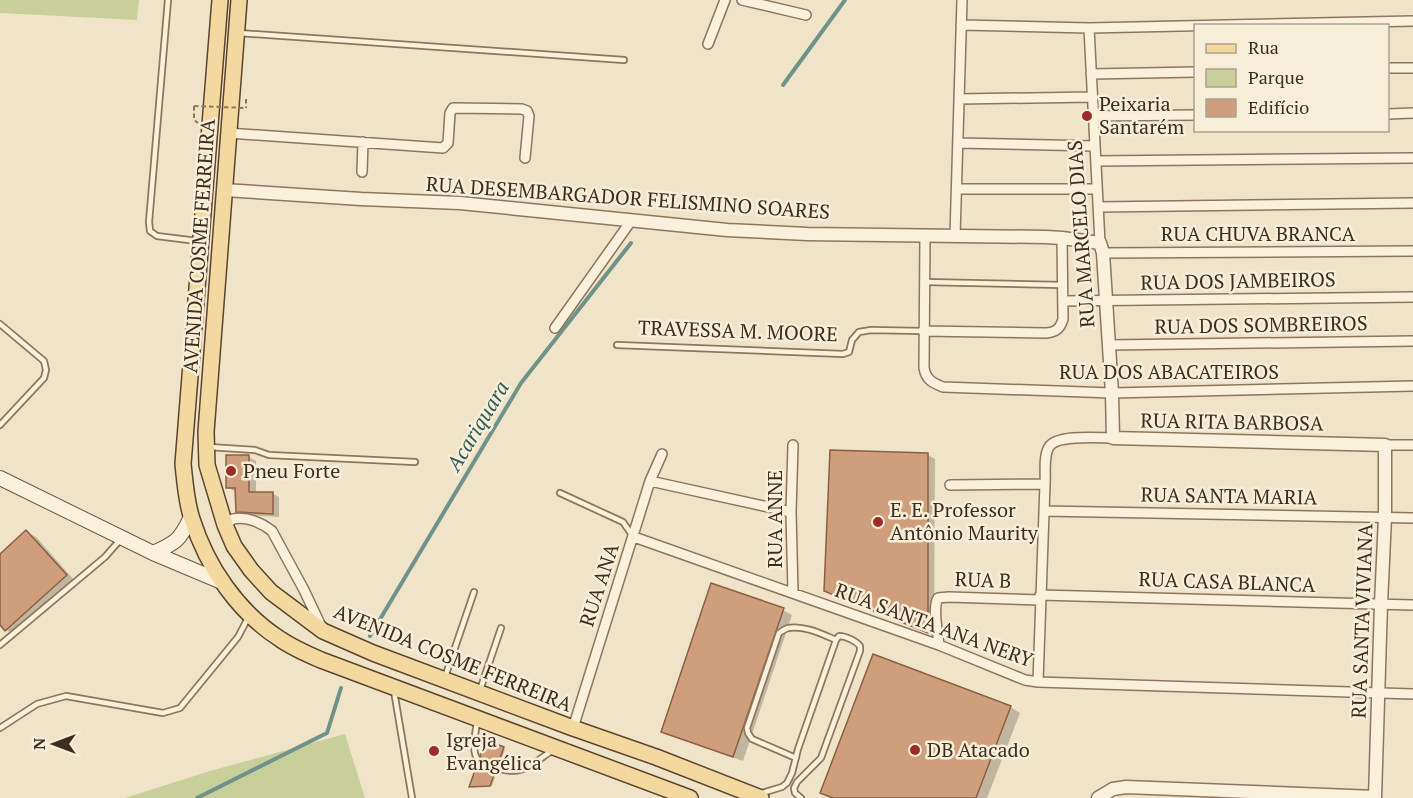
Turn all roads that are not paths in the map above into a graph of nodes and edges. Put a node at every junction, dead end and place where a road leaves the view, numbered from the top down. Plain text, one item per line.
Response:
1 (168, 0) edge
2 (220, 0) edge
3 (239, 0) edge
4 (725, 0) edge
5 (742, 0) edge
6 (962, 0) edge
7 (806, 15) dead end
8 (1413, 21) edge
9 (1274, 24) edge
10 (961, 25) junction
11 (1194, 26) edge
12 (1089, 28) junction
13 (236, 33) junction
14 (708, 44) dead end
15 (624, 60) dead end
16 (1389, 68) edge
17 (1413, 68) edge
18 (1194, 72) edge
19 (1091, 74) junction
20 (1092, 97) junction
21 (959, 99) junction
22 (1413, 113) edge
23 (1389, 114) edge
24 (1093, 116) junction
25 (1194, 116) edge
26 (228, 133) junction
27 (363, 142) junction
28 (958, 143) junction
29 (1094, 146) junction
30 (525, 158) dead end
31 (1413, 158) edge
32 (1096, 161) junction
33 (362, 172) dead end
34 (957, 189) junction
35 (1097, 189) junction
36 (224, 190) junction
37 (1413, 203) edge
38 (1099, 207) junction
39 (630, 221) junction
40 (925, 236) junction
41 (955, 236) junction
42 (1062, 238) junction
43 (200, 242) junction
44 (1101, 248) junction
45 (1413, 251) edge
46 (925, 282) junction
47 (1062, 285) junction
48 (1413, 297) edge
49 (1063, 300) junction
50 (1105, 301) junction
51 (0, 324) edge
52 (555, 328) dead end
53 (923, 331) junction
54 (1413, 341) edge
55 (617, 345) dead end
56 (1109, 345) junction
57 (1413, 386) edge
58 (1113, 393) junction
59 (0, 425) edge
60 (1113, 438) junction
61 (793, 445) dead end
62 (1385, 445) junction
63 (1413, 445) edge
64 (207, 447) junction
65 (662, 454) dead end
66 (415, 462) dead end
67 (0, 478) edge
68 (650, 481) junction
69 (1045, 484) junction
70 (950, 485) dead end
71 (560, 493) dead end
72 (1044, 511) junction
73 (791, 513) junction
74 (1385, 517) junction
75 (191, 518) junction
76 (1413, 518) edge
77 (225, 525) junction
78 (634, 537) junction
79 (121, 538) junction
80 (153, 553) junction
81 (222, 582) junction
82 (474, 592) dead end
83 (793, 593) junction
84 (1040, 598) junction
85 (1381, 604) junction
86 (1413, 605) edge
87 (250, 614) junction
88 (501, 628) dead end
89 (323, 631) junction
90 (836, 640) junction
91 (0, 645) edge
92 (939, 645) junction
93 (444, 680) junction
94 (1038, 682) junction
95 (394, 687) junction
96 (479, 693) junction
97 (1379, 693) junction
98 (1413, 694) edge
99 (477, 718) junction
100 (0, 728) edge
101 (573, 728) junction
102 (556, 748) junction
103 (796, 758) junction
104 (478, 761) dead end
105 (497, 768) dead end
106 (757, 796) edge
107 (412, 798) edge
108 (690, 798) edge
109 (801, 798) edge
110 (1098, 798) edge
111 (1375, 798) edge

1 - 43 lane
2 - 43 main road, AVENIDA COSME FERREIRA
3 - 13 main road, AVENIDA COSME FERREIRA
4 - 14 street
5 - 7 street
6 - 10 street
8 - 9 street
10 - 12 street
10 - 21 street
11 - 12 street
12 - 19 street, RUA MARCELO DIAS
13 - 15 lane
13 - 26 main road, AVENIDA COSME FERREIRA
16 - 17 street
18 - 19 street
19 - 20 street, RUA MARCELO DIAS
20 - 21 street
20 - 24 street, RUA MARCELO DIAS
21 - 28 street
22 - 23 street
24 - 25 street
24 - 29 street, RUA MARCELO DIAS
26 - 27 street
26 - 36 main road, AVENIDA COSME FERREIRA
27 - 30 street
27 - 33 street
28 - 29 street
28 - 34 street
29 - 32 street, RUA MARCELO DIAS
31 - 32 street
32 - 35 street, RUA MARCELO DIAS
34 - 35 street
34 - 41 street
35 - 38 street, RUA MARCELO DIAS
36 - 39 street, RUA DESEMBARGADOR FELISMINO SOARES
36 - 64 main road, AVENIDA COSME FERREIRA
37 - 38 street
38 - 44 street, RUA MARCELO DIAS
39 - 40 street, RUA DESEMBARGADOR FELISMINO SOARES
39 - 52 street
40 - 41 street, RUA DESEMBARGADOR FELISMINO SOARES
40 - 46 street
41 - 42 street, RUA DESEMBARGADOR FELISMINO SOARES
42 - 44 street, RUA DESEMBARGADOR FELISMINO SOARES
42 - 47 street
43 - 75 main road, AVENIDA COSME FERREIRA
44 - 45 street, RUA CHUVA BRANCA
44 - 50 street, RUA MARCELO DIAS
46 - 47 lane
46 - 53 street
47 - 49 street
48 - 50 street, RUA DOS JAMBEIROS
49 - 50 street, RUA DOS JAMBEIROS
49 - 53 street, TRAVESSA M. MOORE
50 - 56 street, RUA MARCELO DIAS
51 - 59 lane
53 - 55 lane, TRAVESSA M. MOORE
53 - 58 street, RUA DOS ABACATEIROS
54 - 56 street, RUA DOS SOMBREIROS
56 - 58 street, RUA MARCELO DIAS
57 - 58 street, RUA DOS ABACATEIROS
58 - 60 street, RUA MARCELO DIAS
60 - 62 street, RUA RITA BARBOSA
60 - 69 street, RUA RITA BARBOSA
61 - 73 street, RUA ANNE
62 - 63 street, RUA RITA BARBOSA
62 - 74 street, RUA SANTA VIVIANA
64 - 66 lane
64 - 77 main road, AVENIDA COSME FERREIRA
65 - 68 street, RUA ANA
67 - 79 main road
68 - 73 street
68 - 78 street, RUA ANA
69 - 70 street
69 - 72 street
71 - 78 lane
72 - 74 street, RUA SANTA MARIA
72 - 84 street
73 - 83 street, RUA ANNE
74 - 76 street, RUA SANTA MARIA
74 - 85 street, RUA SANTA VIVIANA
75 - 80 main road
75 - 81 main road, AVENIDA COSME FERREIRA
77 - 89 main road, AVENIDA COSME FERREIRA
77 - 89 street
78 - 83 street, RUA SANTA ANA NERY
78 - 101 street, RUA ANA
79 - 80 main road
79 - 91 lane
80 - 81 main road
81 - 87 main road, AVENIDA COSME FERREIRA
82 - 93 lane
83 - 92 street, RUA SANTA ANA NERY
84 - 85 street, RUA CASA BLANCA
84 - 92 street, RUA B
84 - 94 street
85 - 86 street, RUA CASA BLANCA
85 - 97 street, RUA SANTA VIVIANA
87 - 95 main road, AVENIDA COSME FERREIRA
87 - 100 lane
88 - 96 lane
89 - 93 main road, AVENIDA COSME FERREIRA
90 - 103 lane
90 - 103 lane
90 - 109 lane
92 - 94 street, RUA SANTA ANA NERY
93 - 96 main road, AVENIDA COSME FERREIRA
94 - 97 street, RUA SANTA ANA NERY
95 - 99 main road, AVENIDA COSME FERREIRA
95 - 107 lane
96 - 101 main road, AVENIDA COSME FERREIRA
97 - 98 street, RUA SANTA ANA NERY
97 - 111 street, RUA SANTA VIVIANA
99 - 102 main road, AVENIDA COSME FERREIRA
99 - 104 lane
101 - 106 main road, AVENIDA COSME FERREIRA
102 - 105 lane
102 - 108 main road, AVENIDA COSME FERREIRA
103 - 106 lane
110 - 111 street

